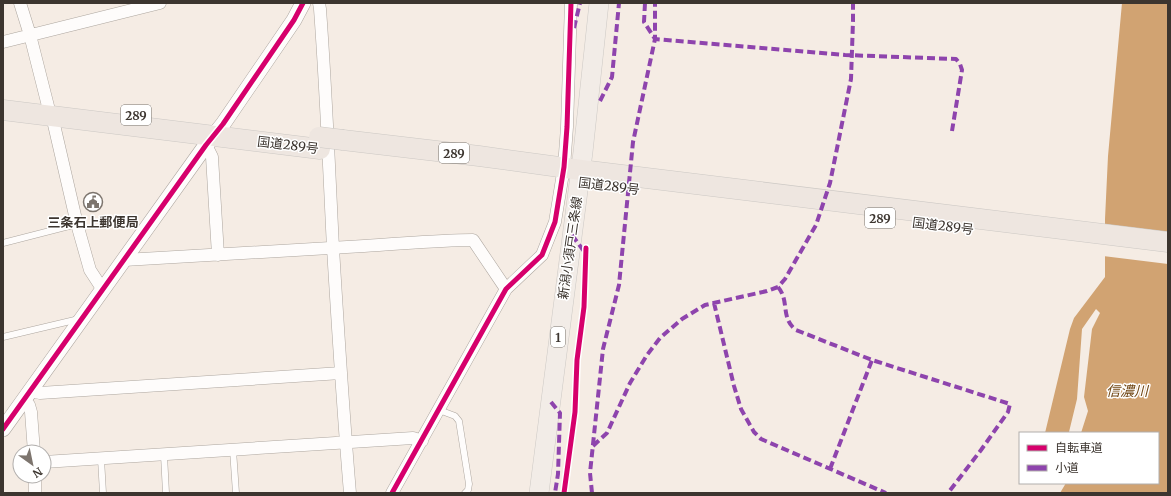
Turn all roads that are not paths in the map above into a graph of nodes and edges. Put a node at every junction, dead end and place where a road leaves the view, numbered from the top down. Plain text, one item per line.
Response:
1 (20, 3) edge
2 (160, 3) edge
3 (303, 3) edge
4 (319, 3) edge
5 (571, 3) edge
6 (598, 3) edge
7 (30, 36) junction
8 (3, 42) edge
9 (3, 100) edge
10 (3, 110) edge
11 (50, 111) junction
12 (214, 135) junction
13 (578, 176) junction
14 (77, 224) junction
15 (1168, 242) edge
16 (3, 243) edge
17 (333, 248) junction
18 (1168, 253) edge
19 (218, 255) junction
20 (124, 260) junction
21 (506, 289) junction
22 (103, 290) junction
23 (83, 318) junction
24 (3, 337) edge
25 (341, 373) junction
26 (27, 396) junction
27 (439, 410) junction
28 (3, 429) edge
29 (422, 441) junction
30 (346, 442) junction
31 (33, 444) edge
32 (233, 450) junction
33 (164, 455) junction
34 (101, 459) junction
35 (52, 462) edge
36 (103, 493) edge
37 (166, 493) edge
38 (236, 493) edge
39 (350, 493) edge
40 (392, 493) edge
41 (465, 493) edge
42 (539, 493) edge

1 - 7 street
2 - 7 street
3 - 12 street
4 - 17 street
5 - 13 street
6 - 13 main road, 新潟小須戸三条線 / 1
7 - 8 street
7 - 11 street
9 - 11 highway, 国道289号 / 289
10 - 11 highway, 国道289号 / 289
11 - 12 highway, 国道289号 / 289
11 - 14 street
12 - 13 highway, 国道289号 / 289, bridge
12 - 19 street
12 - 20 street
13 - 15 highway, 国道289号 / 289
13 - 18 highway, 国道289号 / 289
13 - 21 street
13 - 42 main road, 新潟小須戸三条線 / 1
14 - 16 lane
14 - 22 street
17 - 19 street
17 - 21 street
17 - 25 street
19 - 20 street
20 - 22 street
21 - 27 street
22 - 23 street
23 - 24 lane
23 - 26 street
25 - 26 street
25 - 30 street
26 - 28 street
26 - 31 street
27 - 29 street
27 - 41 lane
29 - 30 street
29 - 40 street
30 - 32 street
30 - 39 street
32 - 33 street
32 - 38 lane
33 - 34 street
33 - 37 lane
34 - 35 street
34 - 36 lane

